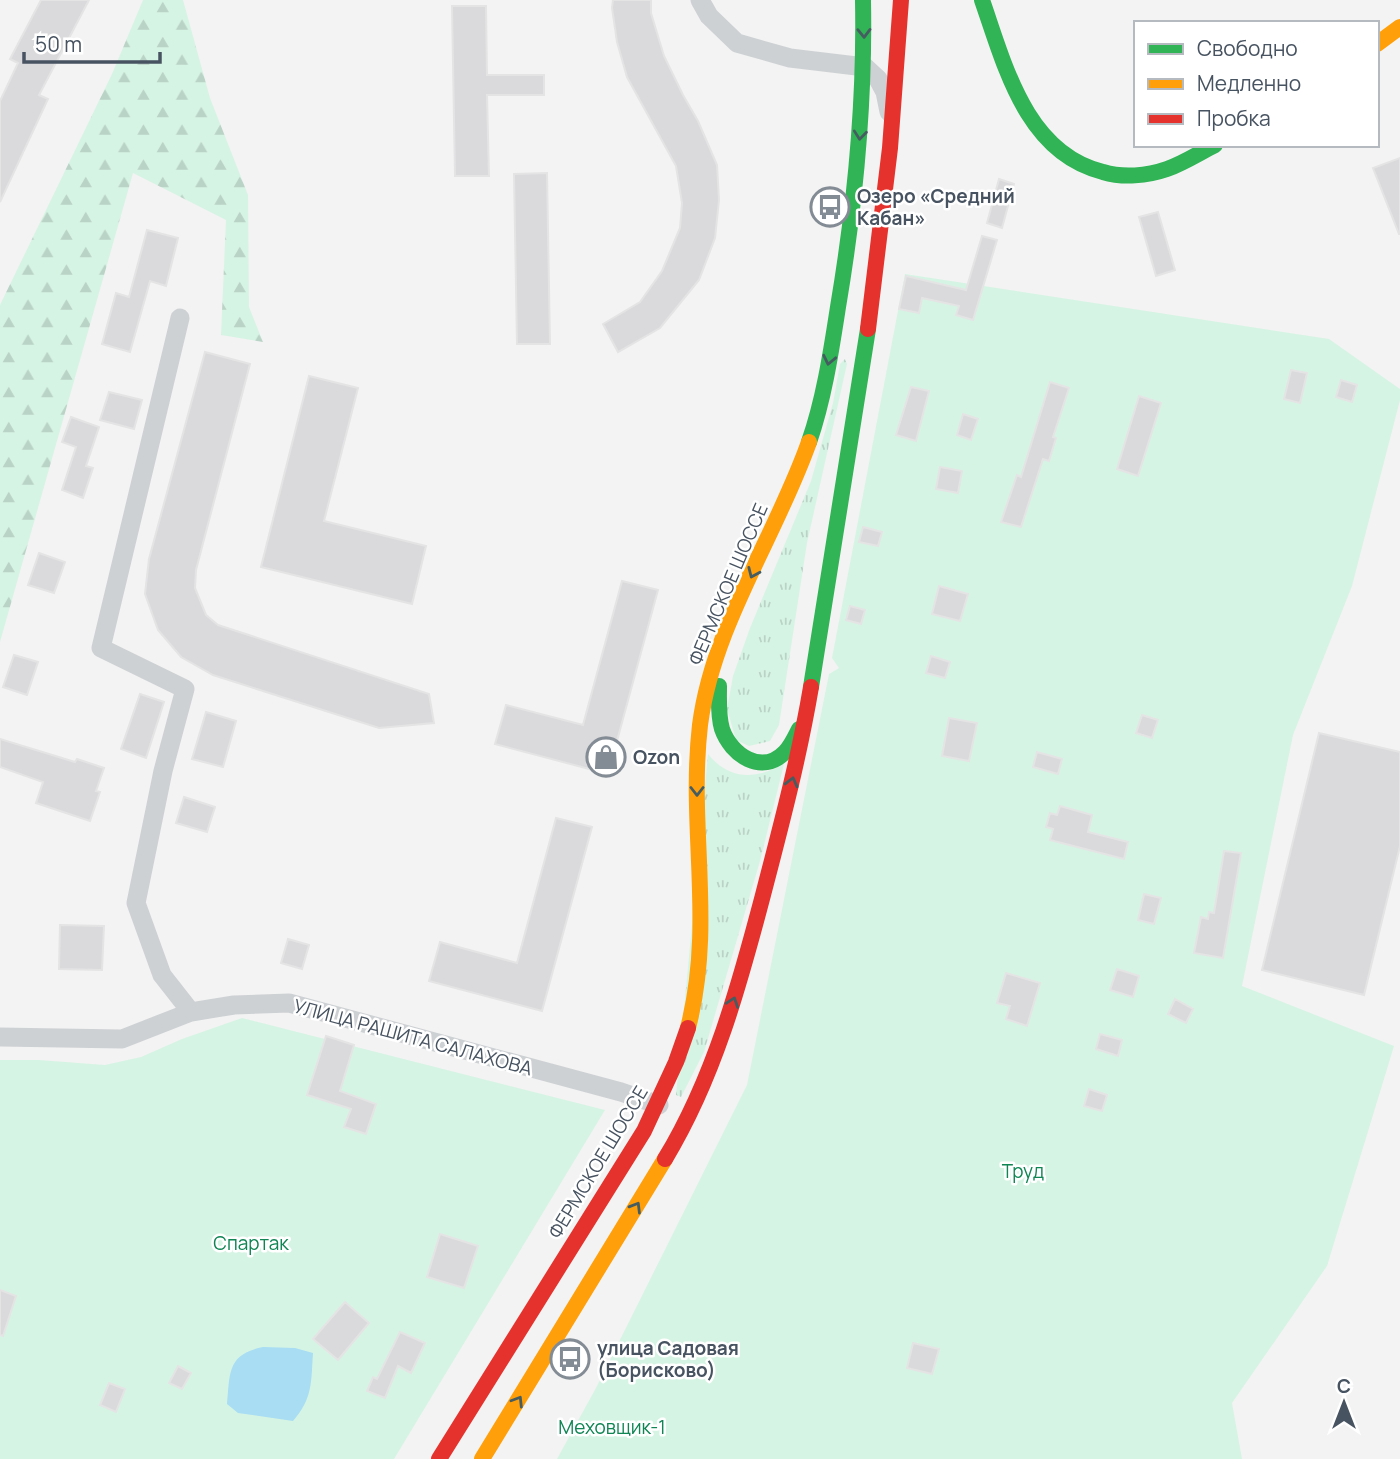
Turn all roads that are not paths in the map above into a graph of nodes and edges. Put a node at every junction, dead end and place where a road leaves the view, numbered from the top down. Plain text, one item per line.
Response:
1 (700, 0) edge
2 (863, 0) edge
3 (901, 0) edge
4 (982, 0) edge
5 (1400, 27) edge
6 (1379, 43) edge
7 (865, 66) junction
8 (891, 121) junction
9 (1211, 147) edge
10 (180, 318) dead end
11 (719, 649) junction
12 (804, 719) junction
13 (191, 1012) junction
14 (0, 1037) edge
15 (659, 1105) junction
16 (689, 1116) junction
17 (439, 1459) edge
18 (482, 1459) edge

1 - 7 street
2 -> 7 main road, ФЕРМСКОЕ ШОССЕ
3 - 8 main road
4 - 9 main road
5 - 6 main road
7 - 8 street
7 -> 11 main road, ФЕРМСКОЕ ШОССЕ
8 - 12 main road
10 - 13 street
11 - 12 main road
11 -> 15 main road, ФЕРМСКОЕ ШОССЕ
16 -> 12 main road
13 - 14 street, УЛИЦА РАШИТА САЛАХОВА
13 - 15 street, УЛИЦА РАШИТА САЛАХОВА
15 - 16 main road
15 - 17 main road, ФЕРМСКОЕ ШОССЕ
18 -> 16 main road

